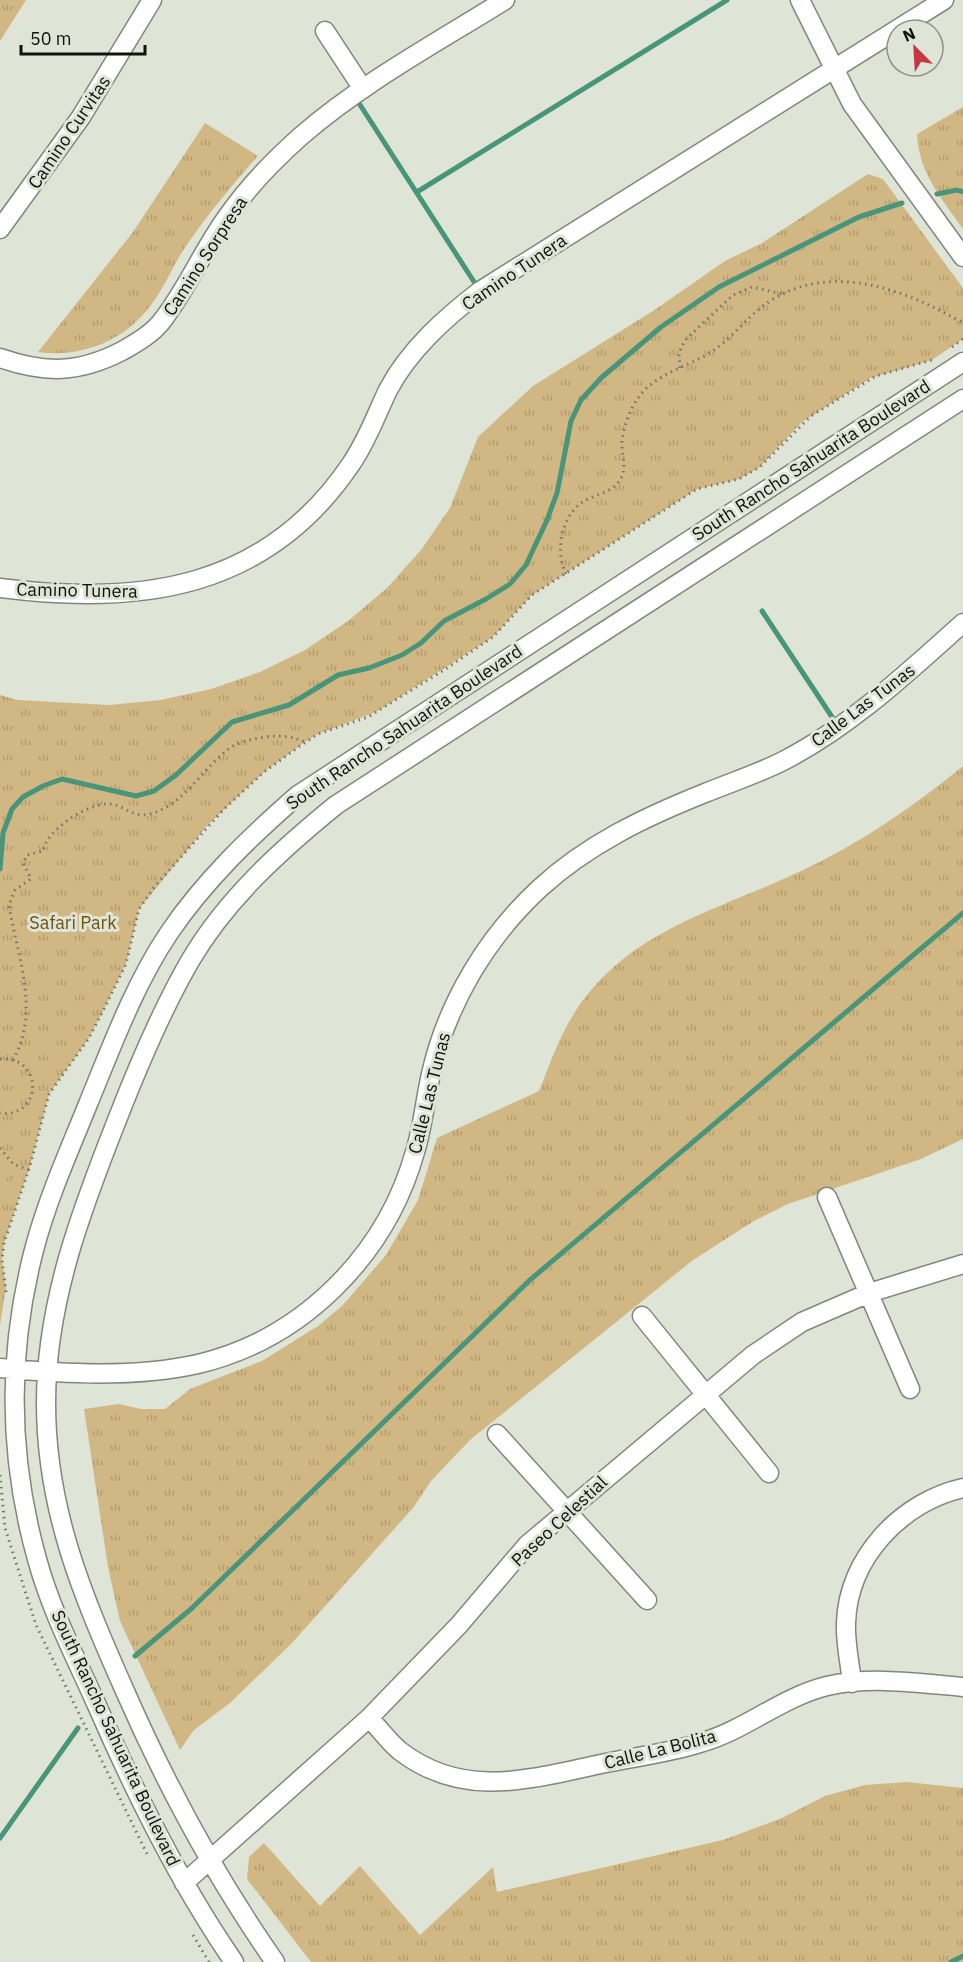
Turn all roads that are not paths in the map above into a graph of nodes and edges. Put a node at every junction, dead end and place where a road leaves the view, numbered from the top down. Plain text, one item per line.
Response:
1 (152, 0) edge
2 (505, 0) edge
3 (800, 0) edge
4 (944, 0) edge
5 (325, 31) dead end
6 (834, 68) junction
7 (363, 89) junction
8 (0, 229) edge
9 (963, 257) edge
10 (0, 358) edge
11 (963, 362) edge
12 (963, 399) edge
13 (0, 588) edge
14 (963, 623) edge
15 (826, 1197) dead end
16 (963, 1264) edge
17 (869, 1293) junction
18 (642, 1316) dead end
19 (8, 1369) edge
20 (48, 1372) junction
21 (910, 1389) dead end
22 (705, 1394) junction
23 (496, 1434) dead end
24 (769, 1473) dead end
25 (963, 1488) edge
26 (564, 1511) junction
27 (647, 1600) dead end
28 (852, 1683) junction
29 (963, 1687) edge
30 (369, 1718) junction
31 (209, 1860) junction
32 (184, 1883) junction
33 (234, 1962) edge
34 (275, 1962) edge

1 - 8 street, Camino Curvitas
2 - 7 street, Camino Sorpresa
3 - 6 street
4 - 6 street, Camino Tunera
5 - 7 street
6 - 9 street
6 - 13 street, Camino Tunera
7 - 10 street, Camino Sorpresa
11 - 19 street, South Rancho Sahuarita Boulevard
12 - 20 street, South Rancho Sahuarita Boulevard
14 - 20 street, Calle Las Tunas
15 - 17 street
16 - 17 street, Paseo Celestial
17 - 21 street
17 - 22 street, Paseo Celestial
18 - 22 street
19 - 20 street, Calle Las Tunas
19 - 32 street, South Rancho Sahuarita Boulevard
20 - 31 street, South Rancho Sahuarita Boulevard
22 - 24 street
22 - 26 street, Paseo Celestial
23 - 26 street
25 - 28 street
26 - 27 street
26 - 30 street, Paseo Celestial
28 - 29 street, Calle La Bolita
28 - 30 street, Calle La Bolita
30 - 31 street, Paseo Celestial
31 - 32 street, Paseo Celestial
31 - 34 street, South Rancho Sahuarita Boulevard
32 - 33 street, South Rancho Sahuarita Boulevard

